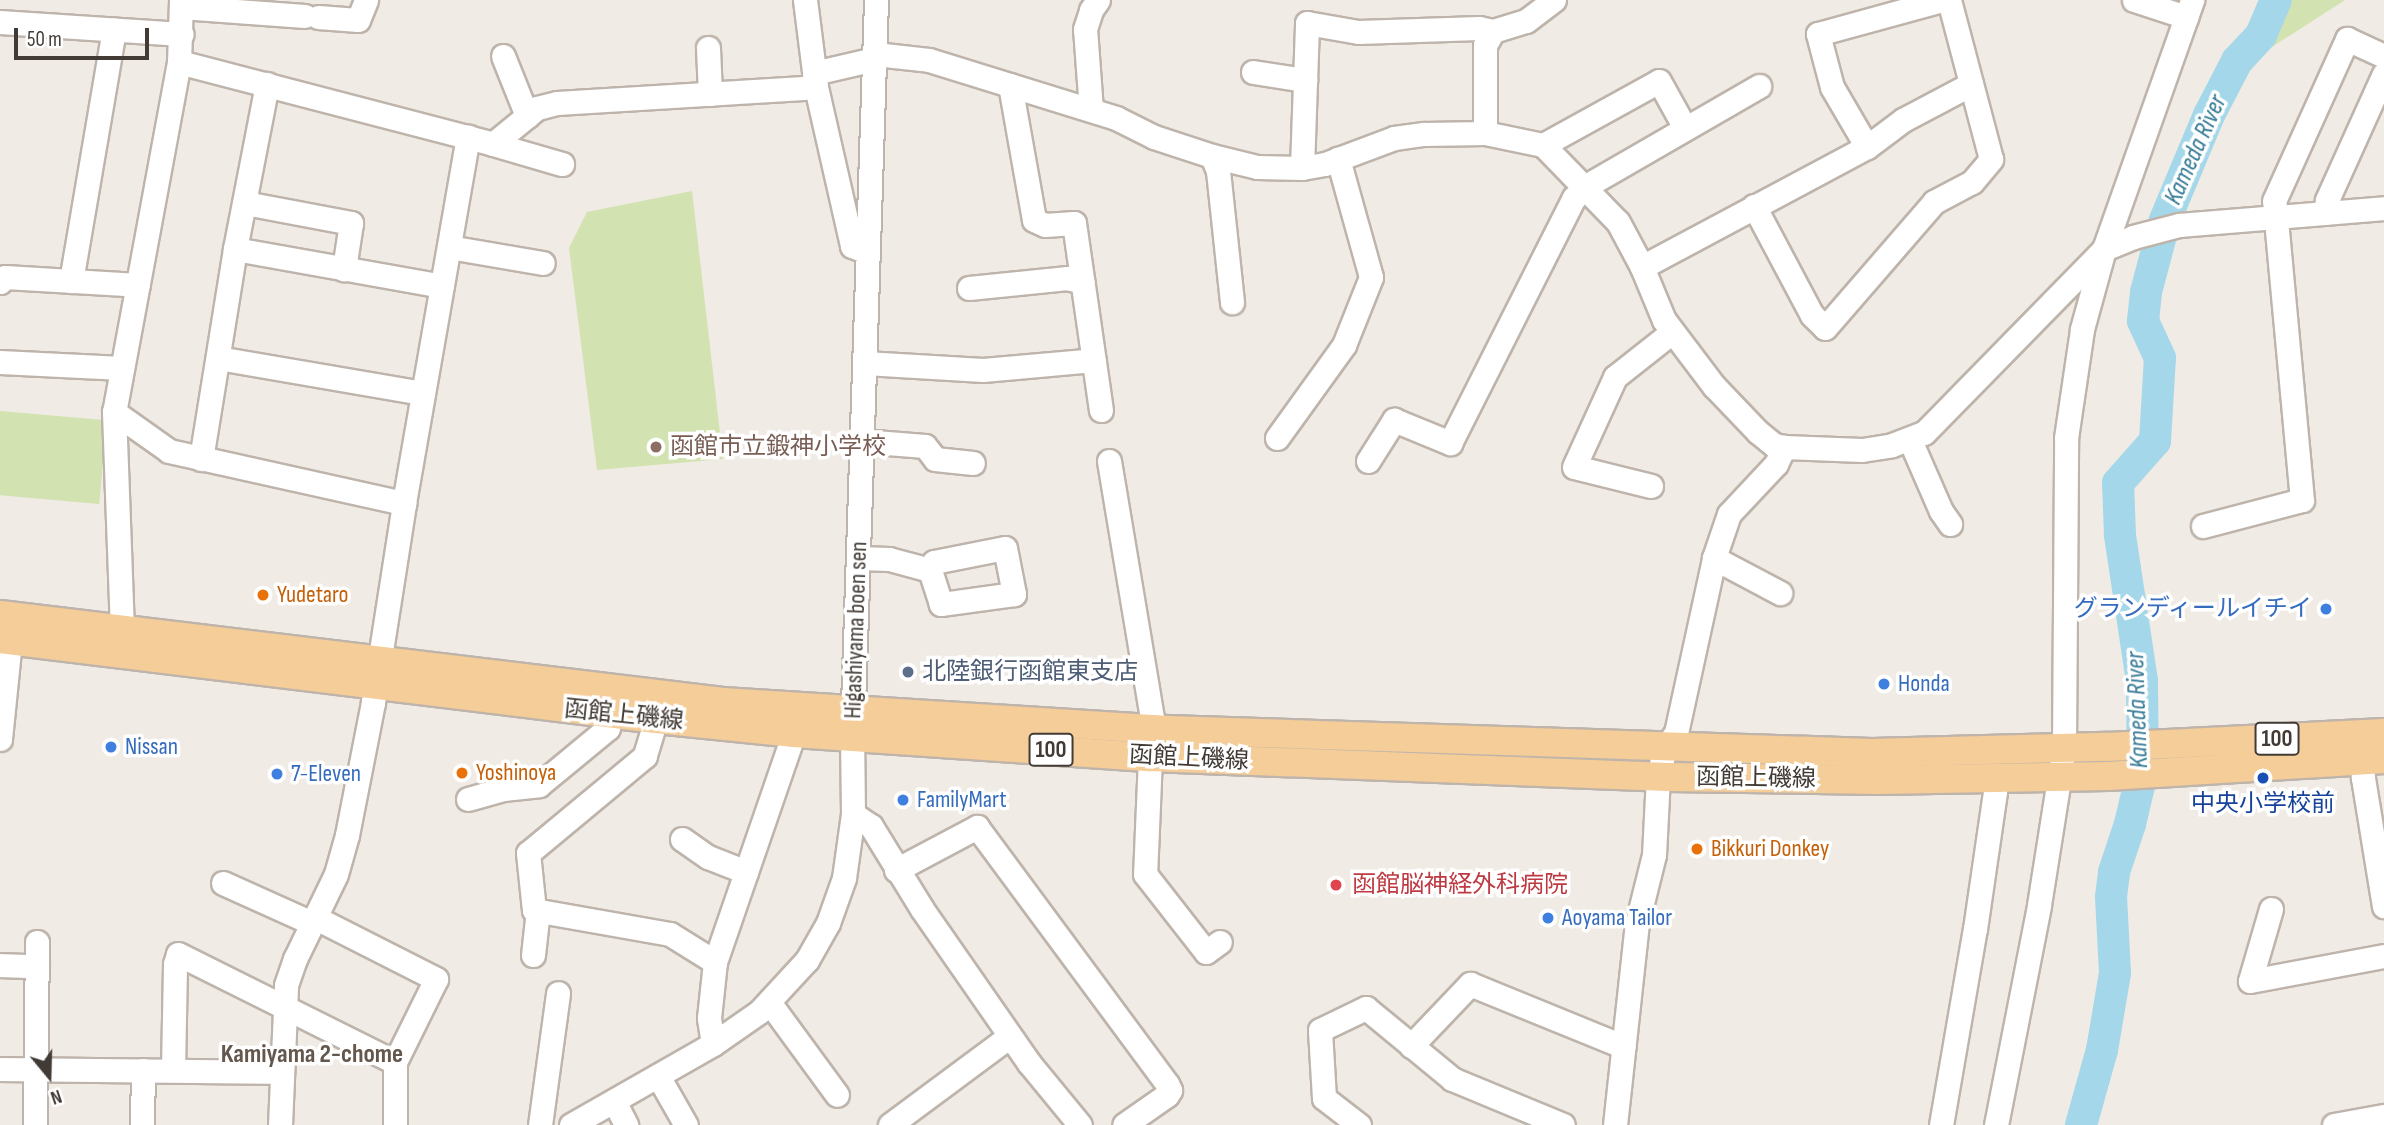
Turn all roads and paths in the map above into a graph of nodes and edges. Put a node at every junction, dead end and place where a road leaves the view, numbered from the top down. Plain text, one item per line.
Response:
1 (366, 0) edge
2 (804, 0) edge
3 (876, 0) edge
4 (1098, 0) edge
5 (1555, 0) edge
6 (1942, 0) edge
7 (1949, 0) edge
8 (2134, 0) edge
9 (181, 3) edge
10 (2189, 8) edge
11 (0, 22) edge
12 (114, 30) junction
13 (1493, 31) junction
14 (182, 34) junction
15 (708, 48) dead end
16 (503, 56) dead end
17 (2384, 56) edge
18 (875, 57) junction
19 (179, 62) junction
20 (1253, 72) dead end
21 (2384, 74) edge
22 (815, 80) junction
23 (1306, 80) junction
24 (267, 84) junction
25 (1971, 84) junction
26 (1010, 85) junction
27 (1759, 86) dead end
28 (710, 94) junction
29 (1090, 110) junction
30 (527, 116) junction
31 (1685, 128) junction
32 (1485, 133) junction
33 (468, 137) junction
34 (493, 144) junction
35 (1543, 145) junction
36 (1867, 147) junction
37 (1212, 156) junction
38 (1338, 159) junction
39 (562, 164) dead end
40 (1302, 168) junction
41 (1586, 186) junction
42 (245, 203) junction
43 (1754, 206) junction
44 (2384, 208) edge
45 (2325, 213) junction
46 (2273, 217) junction
47 (449, 247) junction
48 (235, 249) junction
49 (2104, 249) junction
50 (868, 252) junction
51 (543, 263) dead end
52 (1642, 267) junction
53 (344, 269) junction
54 (71, 281) junction
55 (0, 282) edge
56 (1083, 282) junction
57 (138, 285) junction
58 (442, 286) junction
59 (969, 288) dead end
60 (1232, 302) dead end
61 (1672, 332) junction
62 (218, 358) junction
63 (1094, 360) junction
64 (0, 362) edge
65 (865, 363) junction
66 (122, 368) junction
67 (424, 393) junction
68 (1101, 410) dead end
69 (114, 412) junction
70 (1277, 438) dead end
71 (1910, 440) junction
72 (862, 441) junction
73 (1784, 447) junction
74 (201, 459) junction
75 (1109, 461) dead end
76 (1368, 461) dead end
77 (973, 463) dead end
78 (1651, 486) dead end
79 (404, 503) junction
80 (1950, 524) dead end
81 (2203, 526) dead end
82 (858, 558) junction
83 (1714, 558) junction
84 (929, 570) dead end
85 (1780, 593) dead end
86 (122, 629) junction
87 (3, 631) edge
88 (377, 671) junction
89 (611, 714) junction
90 (656, 719) junction
91 (853, 724) junction
92 (1154, 729) junction
93 (794, 733) junction
94 (0, 739) edge
95 (2373, 747) edge
96 (1665, 748) junction
97 (2064, 748) junction
98 (1150, 757) junction
99 (1658, 776) junction
100 (2061, 777) junction
101 (1995, 778) junction
102 (468, 799) dead end
103 (853, 814) junction
104 (682, 839) dead end
105 (896, 870) junction
106 (746, 872) junction
107 (223, 883) dead end
108 (2384, 906) edge
109 (2271, 909) dead end
110 (538, 911) junction
111 (313, 920) junction
112 (37, 942) dead end
113 (1220, 942) dead end
114 (533, 954) dead end
115 (2384, 956) edge
116 (715, 962) junction
117 (0, 965) edge
118 (37, 966) junction
119 (558, 993) dead end
120 (769, 1002) junction
121 (283, 1007) junction
122 (1010, 1036) junction
123 (713, 1044) junction
124 (1411, 1046) junction
125 (1624, 1047) junction
126 (395, 1062) junction
127 (0, 1069) edge
128 (35, 1069) junction
129 (143, 1070) junction
130 (173, 1070) junction
131 (281, 1072) junction
132 (658, 1076) junction
133 (837, 1095) dead end
134 (614, 1101) junction
135 (2384, 1116) edge
136 (35, 1125) edge
137 (142, 1125) edge
138 (280, 1125) edge
139 (396, 1125) edge
140 (540, 1125) edge
141 (571, 1125) edge
142 (626, 1125) edge
143 (686, 1125) edge
144 (890, 1125) edge
145 (1080, 1125) edge
146 (1124, 1125) edge
147 (1359, 1125) edge
148 (1563, 1125) edge
149 (1615, 1125) edge
150 (1941, 1125) edge
151 (1996, 1125) edge
152 (2334, 1125) edge

1 - 9 street
2 - 22 street
3 - 18 street, Higashiyama boen sen
4 - 29 street
5 - 13 street
6 - 36 street
7 - 25 street
8 - 10 street
9 - 14 street
10 - 49 street
11 - 12 street
12 - 14 street
12 - 54 street
13 - 23 street
13 - 32 street
14 - 19 street
15 - 28 street
16 - 30 street
17 - 46 street
18 - 22 street
18 - 26 street
18 - 50 street, Higashiyama boen sen
19 - 24 street
19 - 57 street
20 - 23 street
21 - 45 street
22 - 28 street
22 - 50 street
23 - 40 street
24 - 33 street
24 - 42 street
25 - 36 street
25 - 43 street
26 - 29 street
26 - 56 street
27 - 31 street
28 - 30 street
29 - 37 street
30 - 34 street
31 - 35 street
31 - 41 street
32 - 35 street
32 - 38 street
33 - 34 street
33 - 47 street
34 - 39 street
35 - 41 street
36 - 43 street
37 - 40 street
37 - 60 street
38 - 40 street
38 - 70 street
41 - 52 street
41 - 76 street
42 - 48 street
42 - 53 street
43 - 52 street
44 - 45 street
45 - 46 street
46 - 49 street
46 - 81 street
47 - 51 street
47 - 58 street
48 - 53 street
48 - 62 street
49 - 71 street
49 - 97 street
50 - 65 street, Higashiyama boen sen
52 - 61 street
53 - 58 street
54 - 55 street
54 - 57 street
56 - 59 street
56 - 63 street
57 - 66 street
58 - 67 street
61 - 73 street
61 - 78 street
62 - 67 street
62 - 74 street
63 - 65 street
63 - 68 street
64 - 66 street
65 - 72 street, Higashiyama boen sen
66 - 69 street
67 - 79 street
69 - 74 street
69 - 86 street
71 - 73 street
71 - 80 street
72 - 77 street
72 - 82 street, Higashiyama boen sen
73 - 83 street
74 - 79 street
75 - 92 street
79 - 88 street
82 - 84 street
82 - 91 street, Higashiyama boen sen
83 - 85 street
83 - 96 street
86 - 87 main road, 函館上磯線 / 100
86 - 88 main road, 函館上磯線 / 100
87 - 88 main road, 函館上磯線 / 100
87 - 94 street
88 - 89 main road, 函館上磯線 / 100
88 - 91 main road, 函館上磯線 / 100
88 - 111 street
89 - 90 main road, 函館上磯線 / 100
89 - 102 street
90 - 93 main road, 函館上磯線 / 100
90 - 110 street
91 - 92 main road, 函館上磯線 / 100
91 - 93 main road, 函館上磯線 / 100
91 - 98 main road, 函館上磯線 / 100
91 - 103 street, Higashiyama boen sen
92 - 96 main road, 函館上磯線 / 100
92 - 98 street
93 - 106 street
95 - 97 main road, 函館上磯線 / 100
95 - 100 main road, 函館上磯線 / 100
95 - 108 street
96 - 97 main road, 函館上磯線 / 100
96 - 99 street
97 - 100 street
98 - 99 main road, 函館上磯線 / 100
98 - 113 street
99 - 101 main road, 函館上磯線 / 100
99 - 125 street
100 - 101 main road, 函館上磯線 / 100
100 - 151 street
101 - 150 street
103 - 105 street
103 - 120 street, Higashiyama boen sen
104 - 106 street
105 - 122 street
105 - 146 street
106 - 116 street
107 - 111 street
109 - 115 street
110 - 114 street
110 - 116 street
111 - 121 street
111 - 126 street
112 - 118 street
116 - 123 street
117 - 118 street
118 - 128 street
119 - 140 street
120 - 123 street, Higashiyama boen sen
120 - 133 street
121 - 126 street
121 - 130 street
121 - 131 street
122 - 144 street
122 - 145 street
123 - 132 street, Higashiyama boen sen
124 - 125 street
124 - 147 street
124 - 148 street
125 - 149 street
126 - 139 street
127 - 128 street
128 - 129 street
128 - 136 street
129 - 130 street
129 - 137 street
130 - 131 street
131 - 138 street
132 - 134 street, Higashiyama boen sen
132 - 143 street
134 - 141 street, Higashiyama boen sen
134 - 142 street
135 - 152 street

